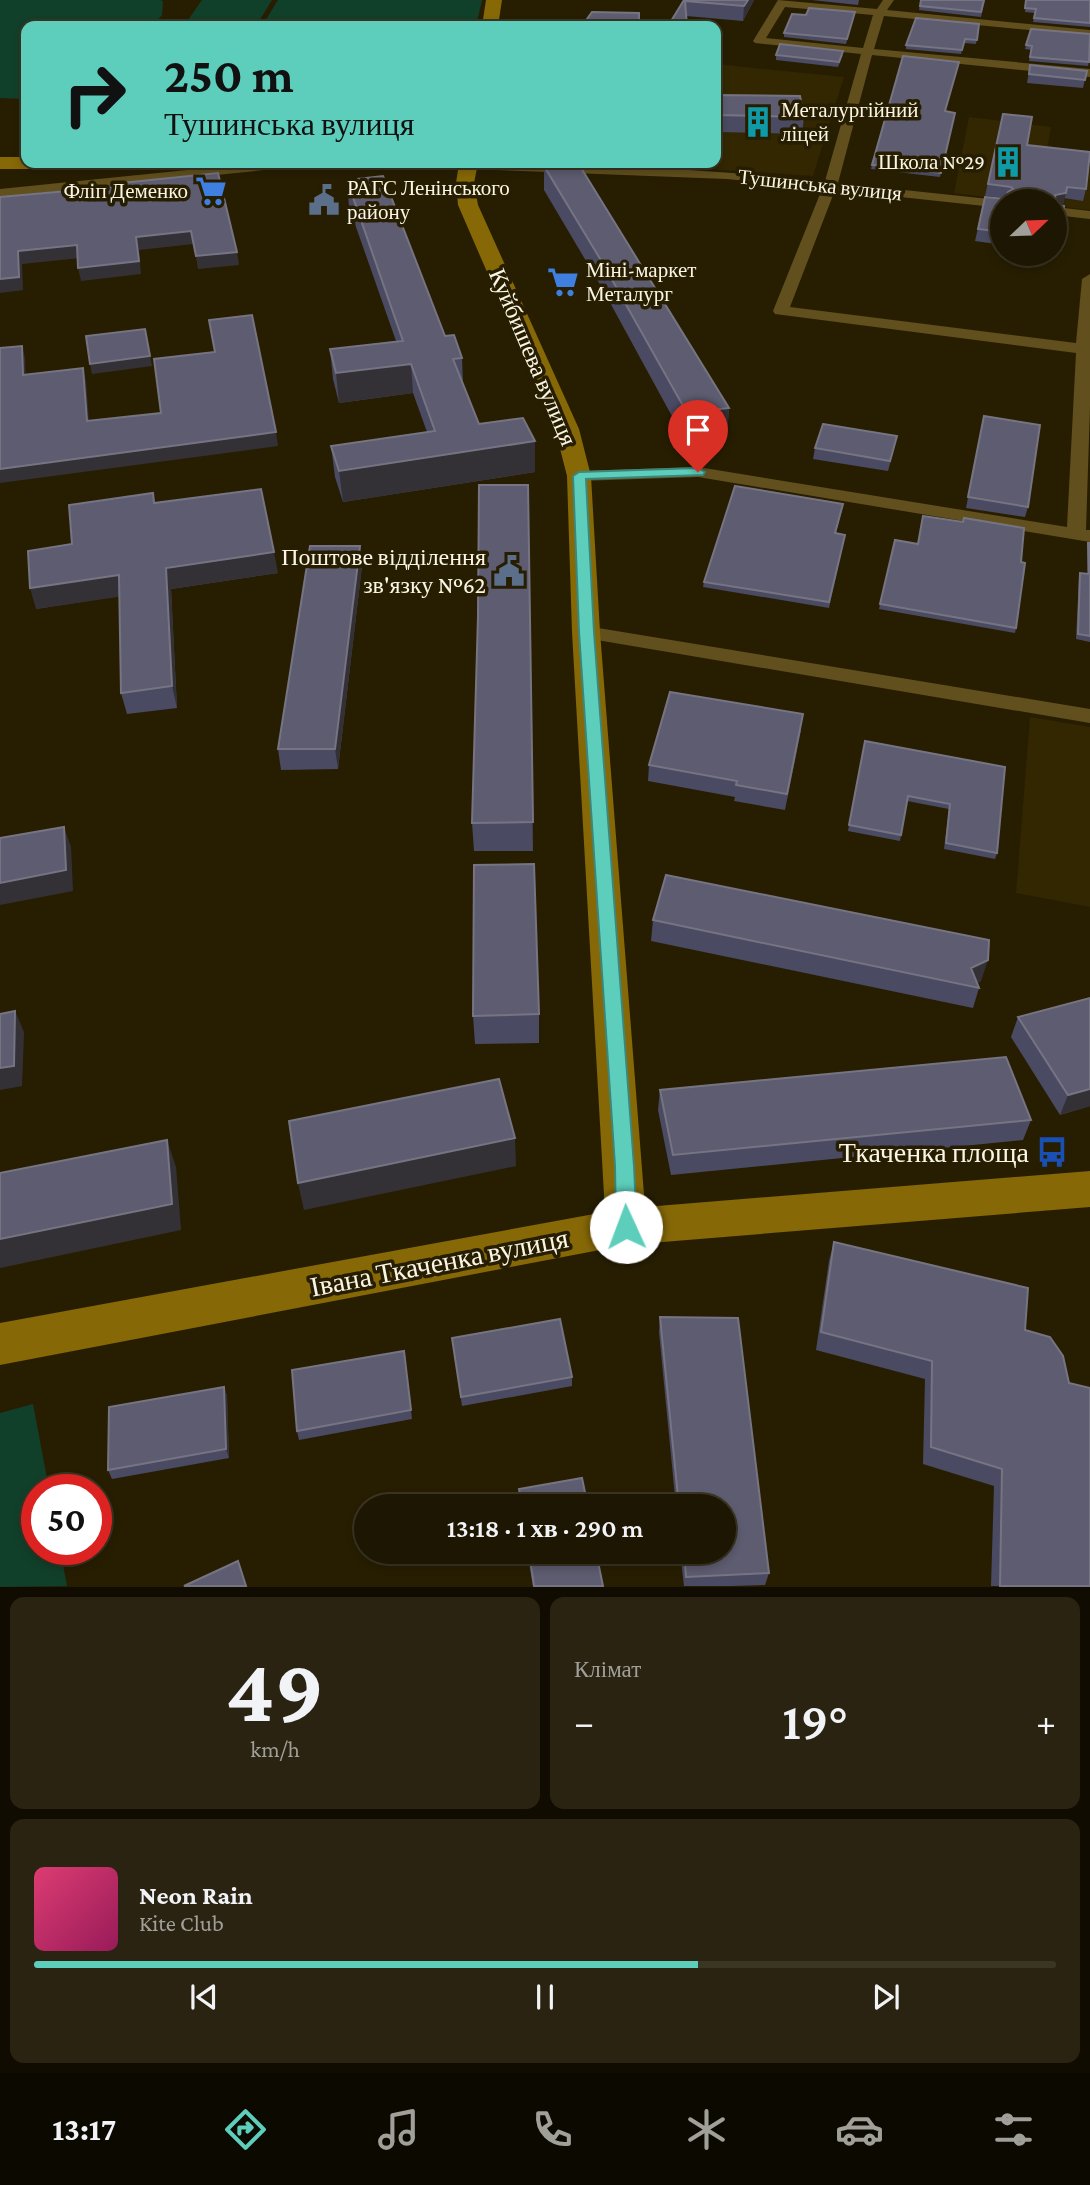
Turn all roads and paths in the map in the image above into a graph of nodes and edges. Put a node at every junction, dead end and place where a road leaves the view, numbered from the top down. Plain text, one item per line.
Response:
1 (494, 0) edge
2 (890, 0) edge
3 (782, 2) edge
4 (880, 12) junction
5 (491, 21) edge
6 (1090, 33) edge
7 (867, 50) junction
8 (1090, 73) edge
9 (0, 163) edge
10 (21, 163) edge
11 (246, 168) edge
12 (467, 168) edge
13 (554, 168) edge
14 (830, 186) junction
15 (0, 193) edge
16 (990, 203) edge
17 (1068, 212) edge
18 (1090, 215) edge
19 (1090, 279) edge
20 (1087, 349) edge
21 (579, 476) junction
22 (1083, 535) edge
23 (586, 632) junction
24 (1090, 716) edge
25 (1090, 1189) edge
26 (626, 1227) junction
27 (0, 1344) edge

1 - 5 main road
2 - 4 street
3 - 4 street
3 - 7 street
4 - 6 street
4 - 7 street
7 - 8 street
7 - 14 street
9 - 10 main road
11 - 15 street
12 - 21 main road, Куйбишева вулиця
13 - 14 street, Тушинська вулиця
14 - 16 street, Тушинська вулиця
14 - 20 street
17 - 18 street
19 - 20 street
20 - 22 street
21 - 22 street
21 - 23 main road, Куйбишева вулиця
23 - 24 street
23 - 26 main road, Куйбишева вулиця
25 - 26 main road, Івана Ткаченка вулиця
26 - 27 main road, Івана Ткаченка вулиця

